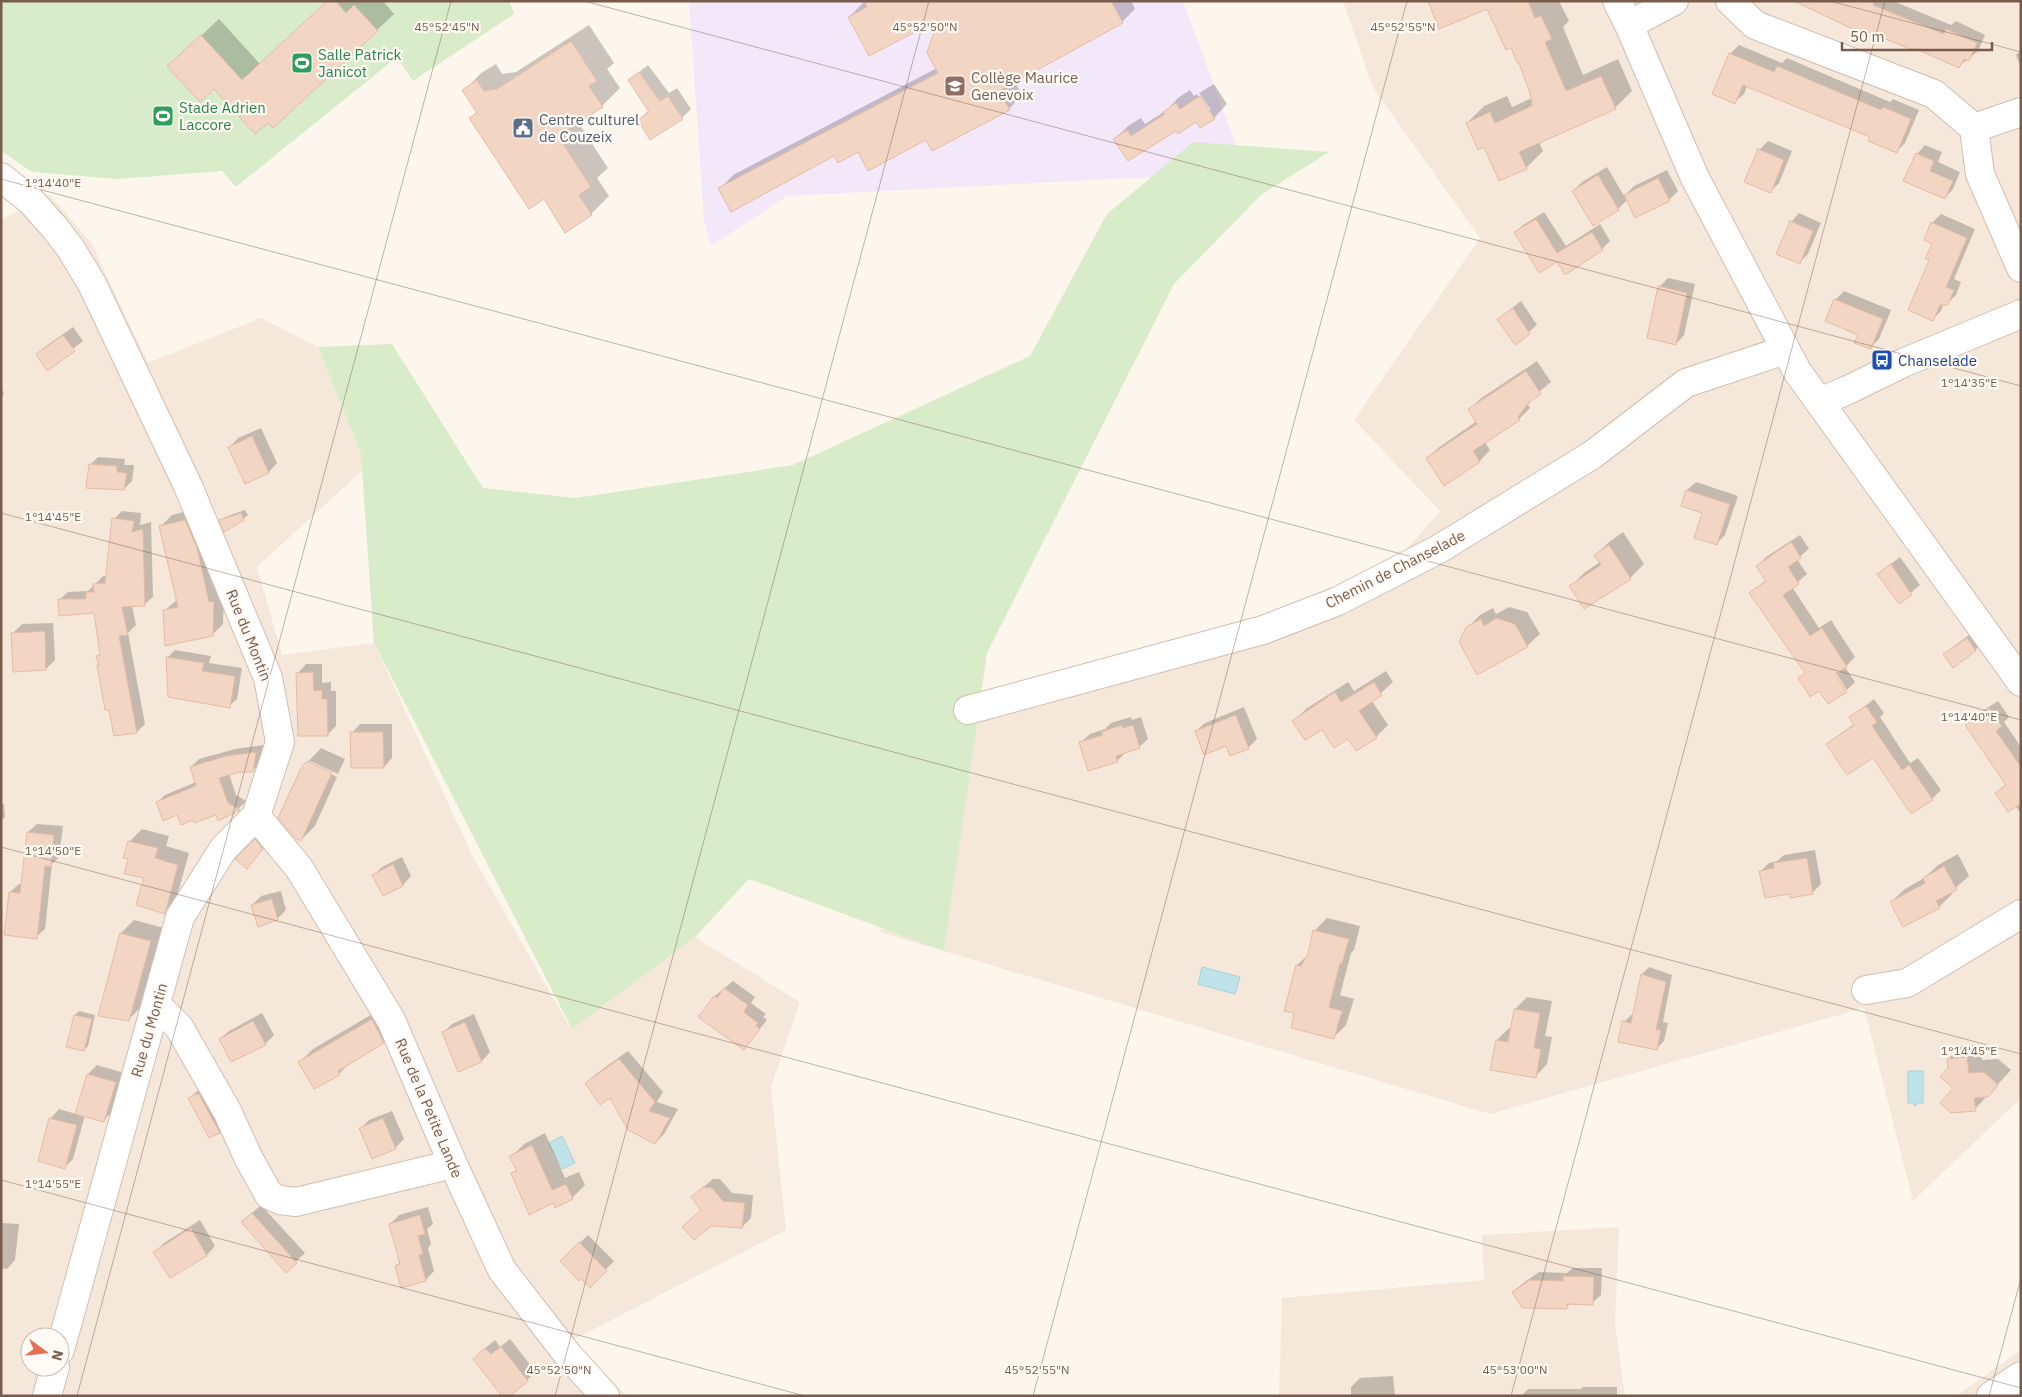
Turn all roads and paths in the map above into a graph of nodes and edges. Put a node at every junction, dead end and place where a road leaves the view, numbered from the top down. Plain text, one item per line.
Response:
1 (1617, 1) edge
2 (1674, 1) edge
3 (1730, 1) edge
4 (1629, 25) junction
5 (2021, 112) edge
6 (1974, 128) junction
7 (1, 176) edge
8 (2021, 268) edge
9 (2021, 314) edge
10 (1785, 350) junction
11 (1819, 402) junction
12 (2021, 682) edge
13 (968, 710) dead end
14 (256, 816) junction
15 (2021, 914) edge
16 (1866, 990) dead end
17 (156, 1004) junction
18 (453, 1164) junction
19 (66, 1327) edge
20 (2021, 1376) edge
21 (52, 1377) edge
22 (47, 1396) edge
23 (605, 1396) edge
24 (1991, 1396) edge

1 - 4 street
2 - 4 street
3 - 6 street
4 - 10 street
5 - 6 street
6 - 8 street
7 - 14 street, Rue du Montin
9 - 11 street
10 - 11 street
10 - 13 street, Chemin de Chanselade
11 - 12 street
14 - 17 street, Rue du Montin
14 - 18 street, Rue de la Petite Lande
15 - 16 street
17 - 18 street
17 - 19 street, Rue du Montin
18 - 23 street, Rue de la Petite Lande
20 - 24 street
21 - 22 street

